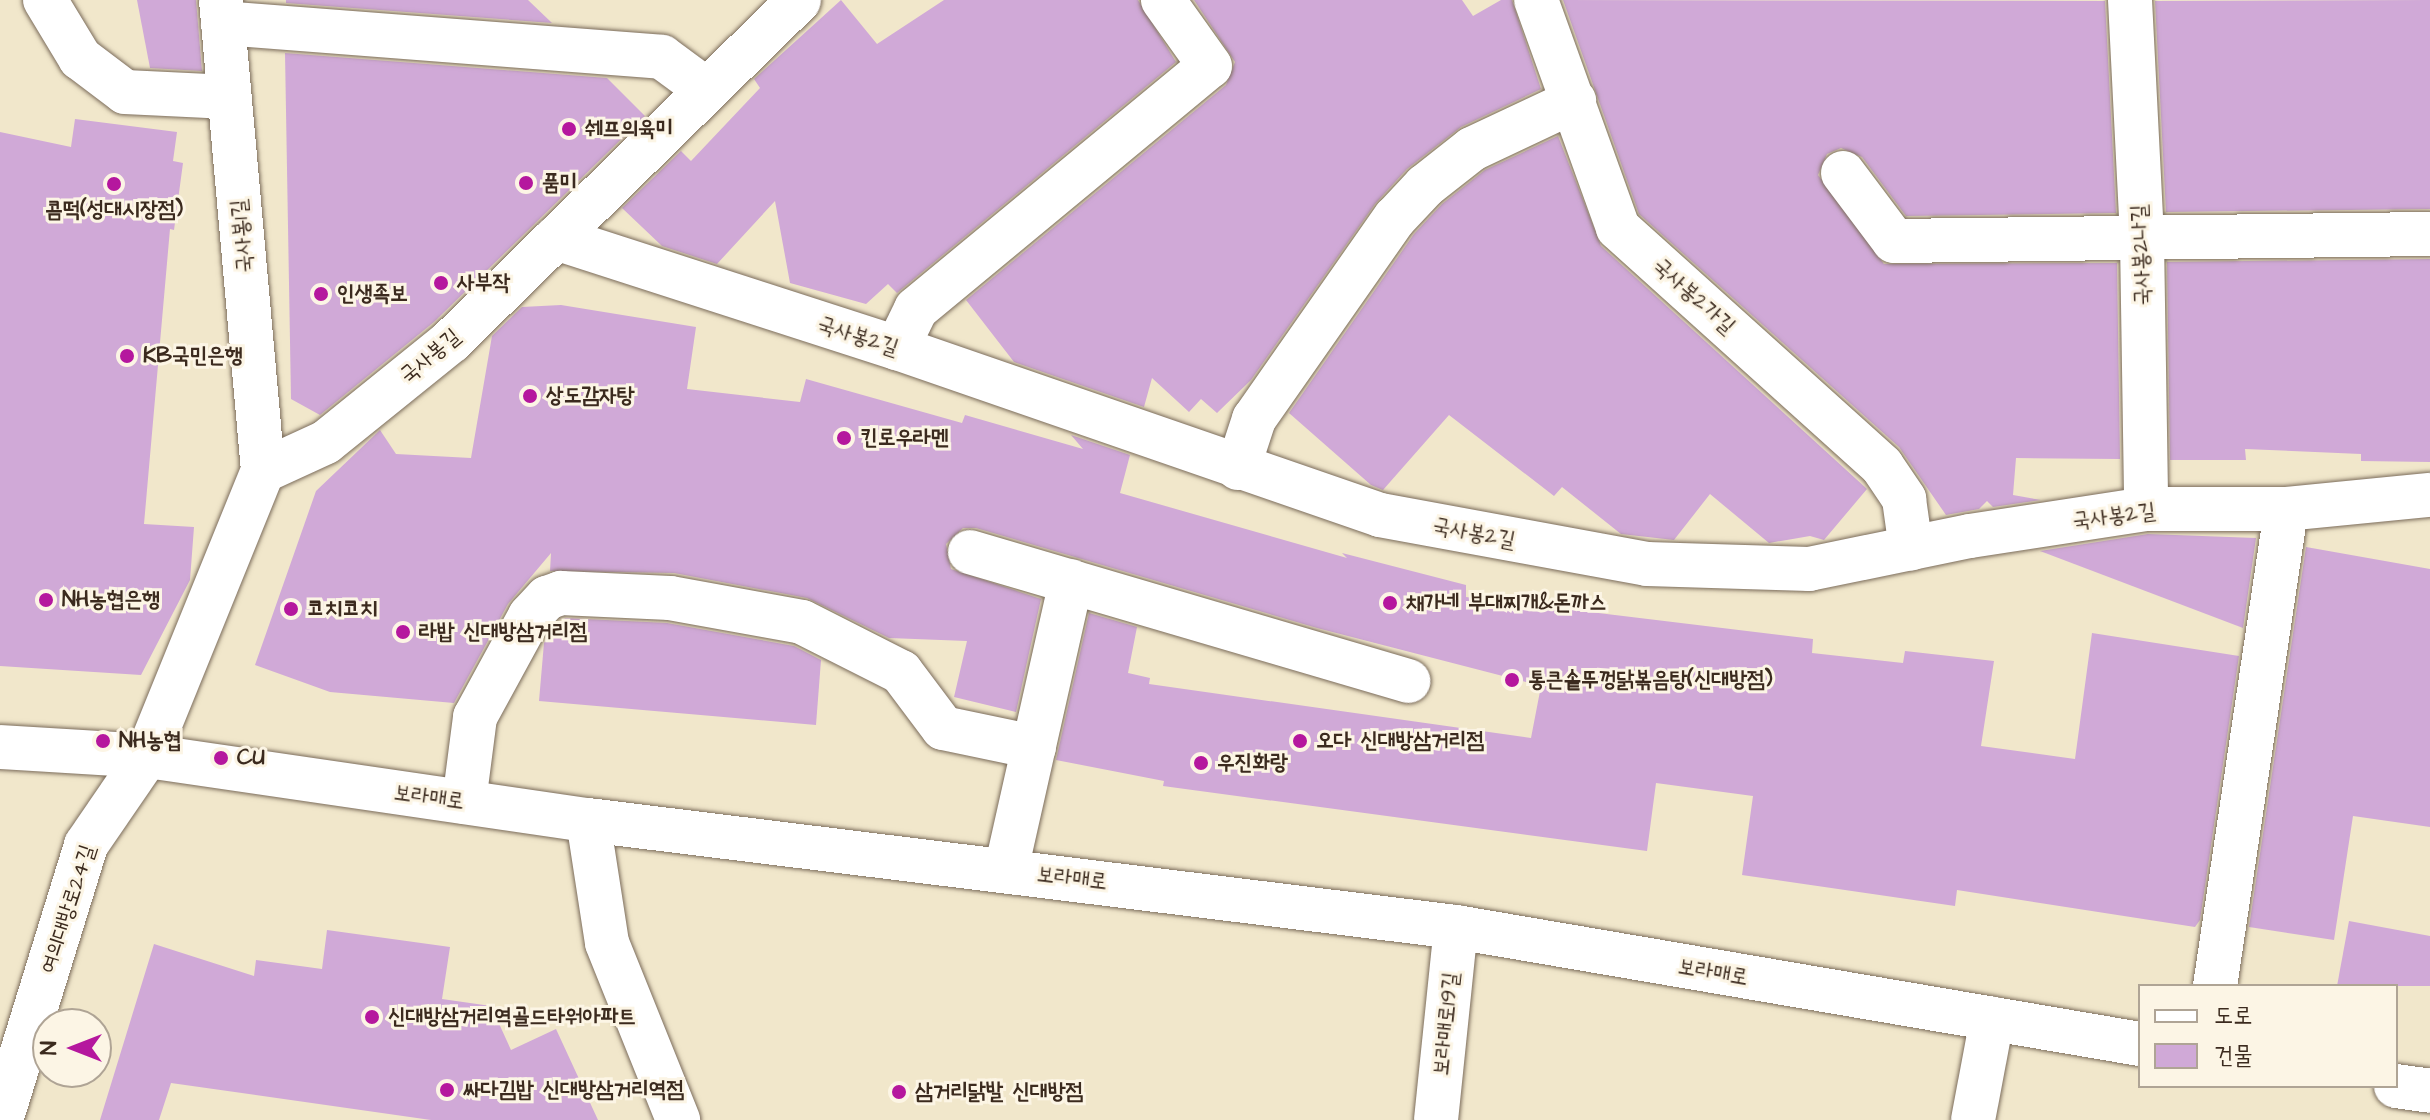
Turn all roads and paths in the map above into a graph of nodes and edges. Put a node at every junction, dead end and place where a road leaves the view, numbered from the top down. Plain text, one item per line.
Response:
1 (45, 0) edge
2 (799, 0) edge
3 (1163, 0) edge
4 (1536, 0) edge
5 (2130, 0) edge
6 (222, 11) edge
7 (704, 88) junction
8 (229, 97) junction
9 (1574, 101) junction
10 (1843, 173) dead end
11 (2430, 234) edge
12 (556, 238) junction
13 (2142, 240) junction
14 (897, 348) junction
15 (1238, 468) junction
16 (263, 471) junction
17 (2430, 495) edge
18 (2146, 509) junction
19 (2286, 509) junction
20 (1911, 549) junction
21 (970, 552) dead end
22 (1071, 581) junction
23 (1408, 681) dead end
24 (0, 747) edge
25 (1034, 747) junction
26 (147, 756) junction
27 (464, 802) junction
28 (588, 820) junction
29 (1006, 870) junction
30 (1456, 927) junction
31 (2215, 984) edge
32 (1992, 1019) junction
33 (2138, 1044) edge
34 (2398, 1086) edge
35 (2430, 1091) edge
36 (1, 1120) edge
37 (678, 1120) edge
38 (1436, 1120) edge
39 (1973, 1120) edge

1 - 8 street
2 - 7 street, 국사봉길
3 - 14 street
4 - 9 street, 국사봉2가길
5 - 13 street, 국사봉2나길
6 - 7 street
6 - 8 street, 국사봉1길
7 - 12 street, 국사봉길
8 - 16 street, 국사봉1길
9 - 15 street
9 - 20 street, 국사봉2가길
10 - 13 street
11 - 13 street
12 - 14 street, 국사봉2길
12 - 16 street, 국사봉길
13 - 18 street, 국사봉2나길
14 - 15 street, 국사봉2길
15 - 20 street, 국사봉2길
16 - 26 street
17 - 19 street, 국사봉2길
18 - 19 street, 국사봉2길
18 - 20 street, 국사봉2길
19 - 31 street
21 - 22 street
22 - 23 street
22 - 25 street
24 - 26 street, 보라매로
25 - 27 street
25 - 29 street
26 - 27 street, 보라매로
26 - 36 street, 여의대방로24길
27 - 28 street, 보라매로
28 - 29 street, 보라매로
28 - 37 street
29 - 30 street, 보라매로
30 - 32 street, 보라매로
30 - 38 street, 보라매로19길
32 - 33 street, 보라매로
32 - 39 street
34 - 35 street

